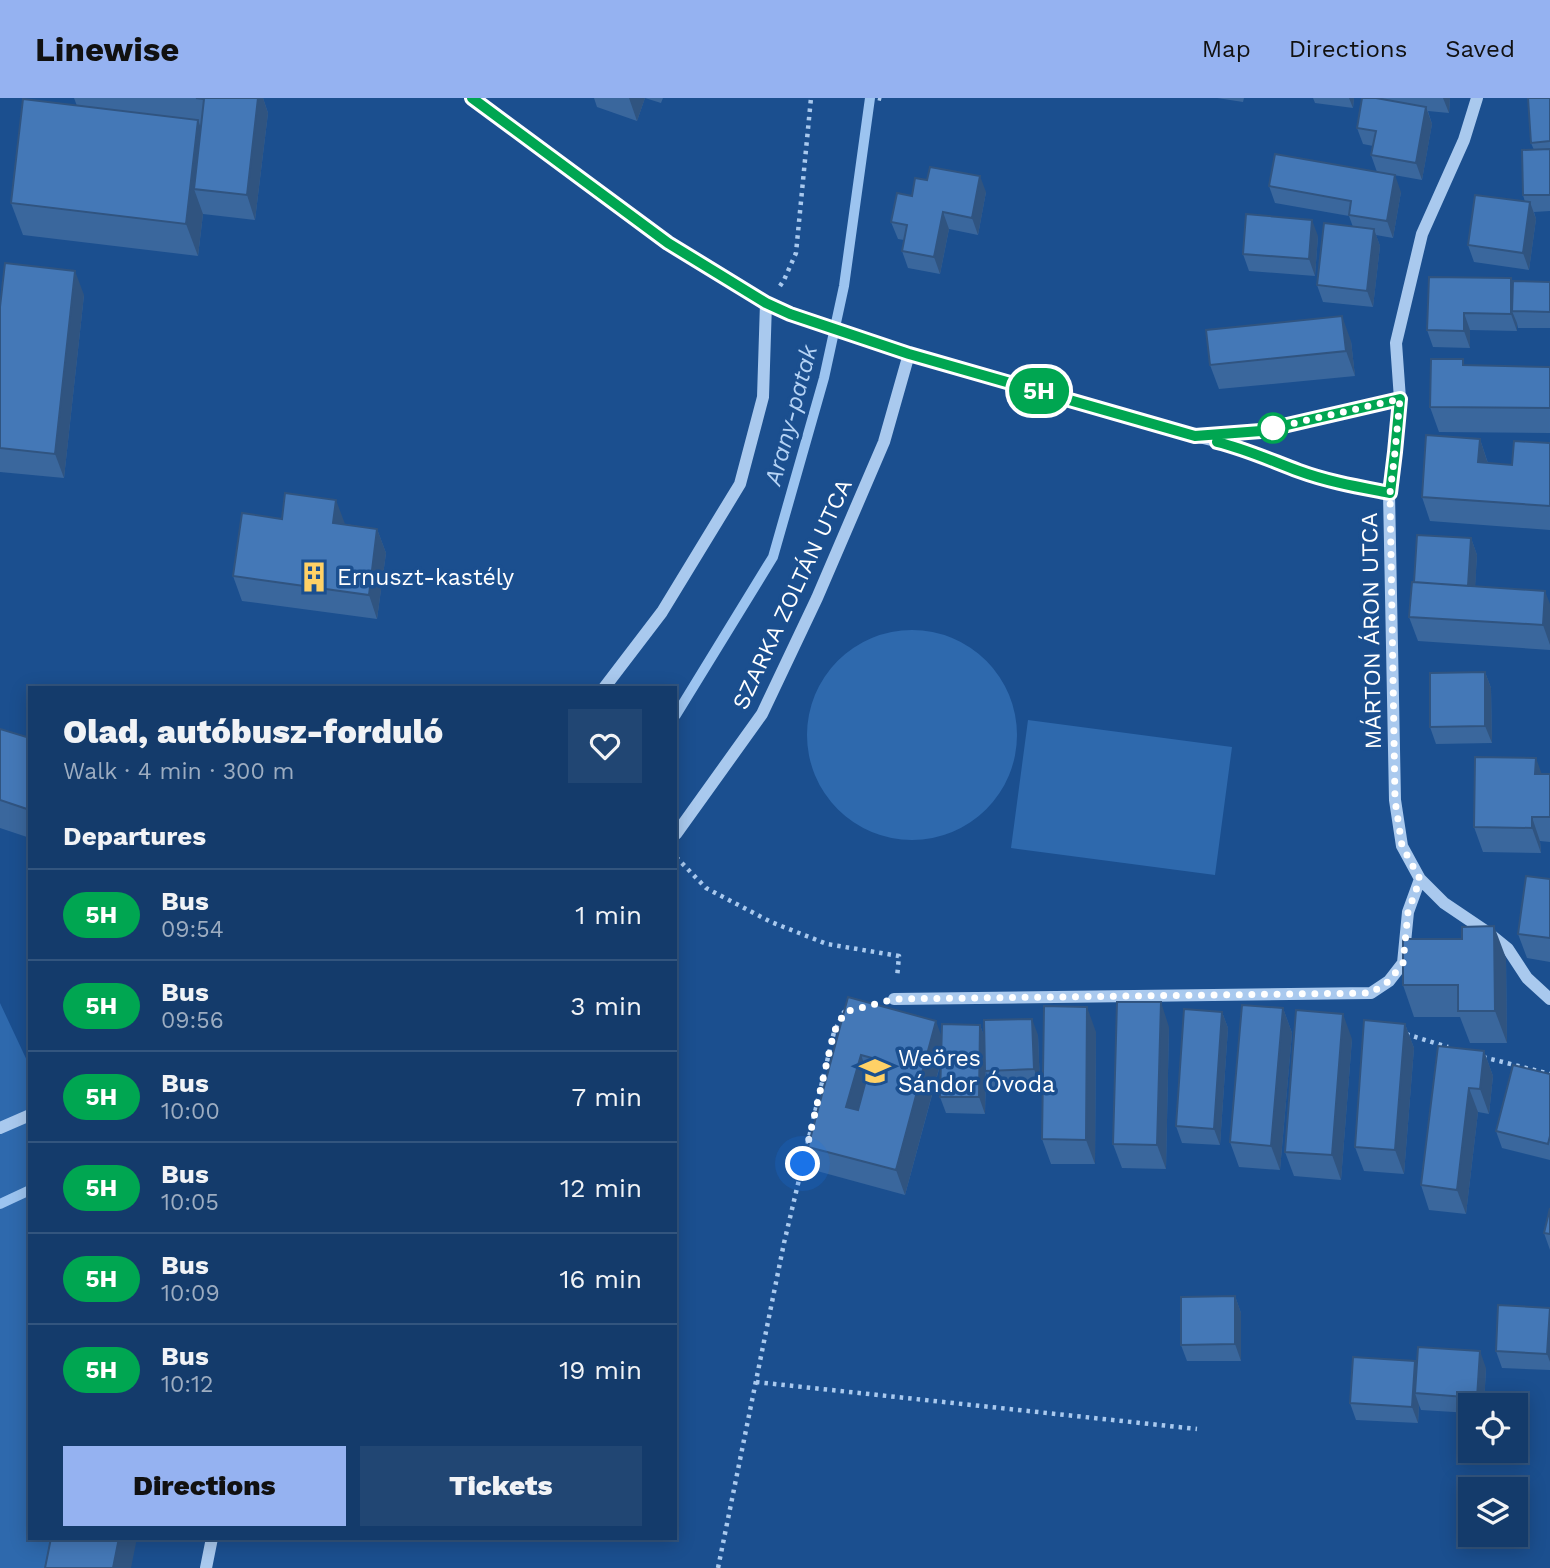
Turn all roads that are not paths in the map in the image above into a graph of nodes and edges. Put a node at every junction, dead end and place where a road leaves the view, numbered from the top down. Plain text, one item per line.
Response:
1 (472, 98) edge
2 (1477, 98) edge
3 (766, 303) junction
4 (909, 354) junction
5 (1400, 399) junction
6 (1195, 436) junction
7 (1390, 493) junction
8 (606, 686) edge
9 (677, 833) edge
10 (1420, 879) junction
11 (894, 999) road end
12 (1550, 999) edge
13 (28, 1116) edge
14 (0, 1128) edge
15 (212, 1540) edge
16 (206, 1568) edge

1 - 3 street
2 - 5 street, MÁRTON ÁRON UTCA
3 - 4 street
3 - 8 street
4 - 6 street
4 - 9 street, SZARKA ZOLTÁN UTCA
5 - 6 street
5 - 7 street, MÁRTON ÁRON UTCA
6 - 7 street
7 - 10 street, MÁRTON ÁRON UTCA
10 - 11 street
10 - 12 street, MÁRTON ÁRON UTCA
13 - 14 street
15 - 16 street

